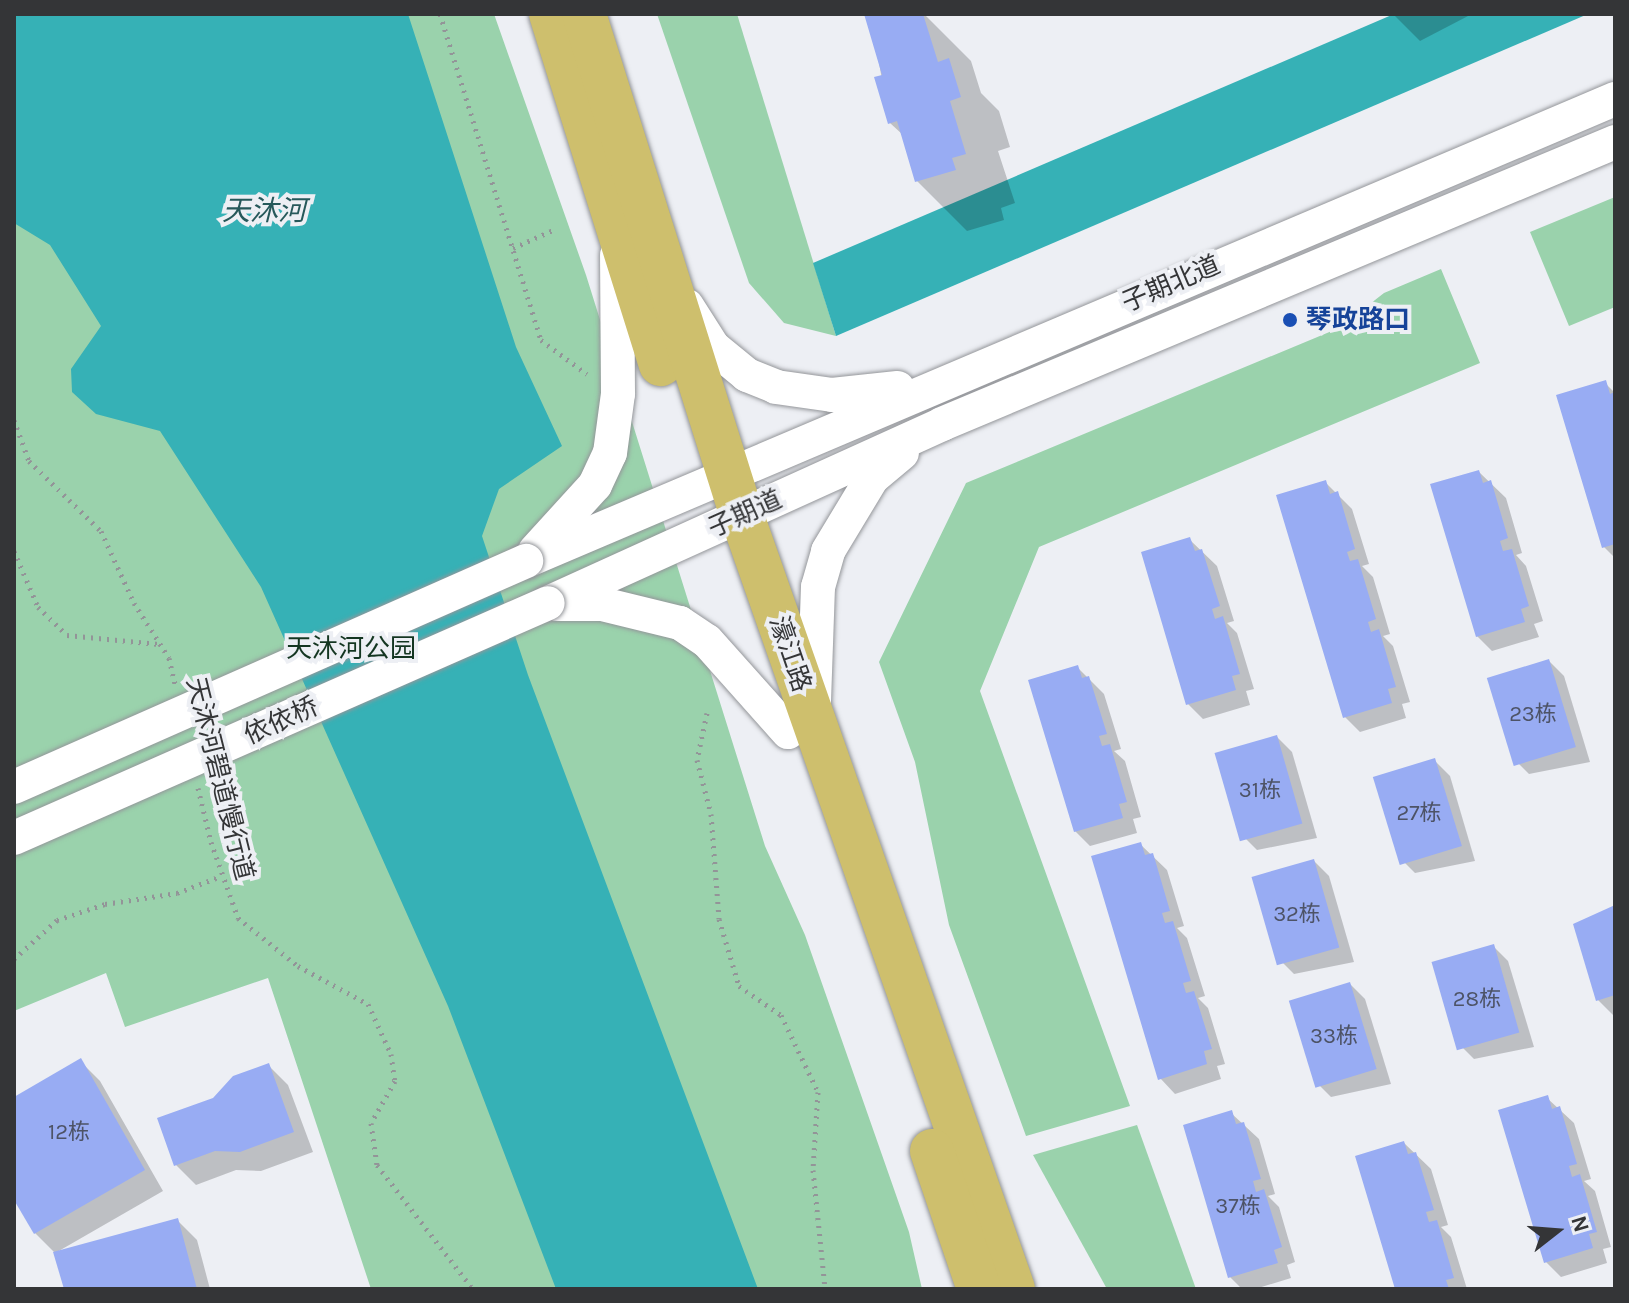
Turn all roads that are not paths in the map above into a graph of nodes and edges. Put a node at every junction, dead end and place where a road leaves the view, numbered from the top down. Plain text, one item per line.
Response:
1 (551, 14) edge
2 (584, 14) edge
3 (1615, 99) edge
4 (1615, 142) edge
5 (633, 233) junction
6 (934, 384) junction
7 (942, 424) junction
8 (714, 477) junction
9 (729, 521) junction
10 (526, 561) junction
11 (548, 603) junction
12 (801, 727) junction
13 (14, 787) edge
14 (14, 838) edge
15 (994, 1282) edge

1 - 5 main road, 濠江路
2 - 5 main road, 濠江路
3 - 6 street, 子期北道
4 - 7 street, 子期北道
5 - 6 street
5 - 8 main road, 濠江路
5 - 10 street
6 - 8 street, 子期北道
7 - 9 street, 子期道
7 - 12 street
8 - 9 main road, 濠江路
8 - 10 street, 子期道
9 - 11 street, 子期道
9 - 12 main road, 濠江路
10 - 13 street, 依依桥, bridge
11 - 12 street
11 - 14 street, 依依桥, bridge
12 - 15 main road, 濠江路

